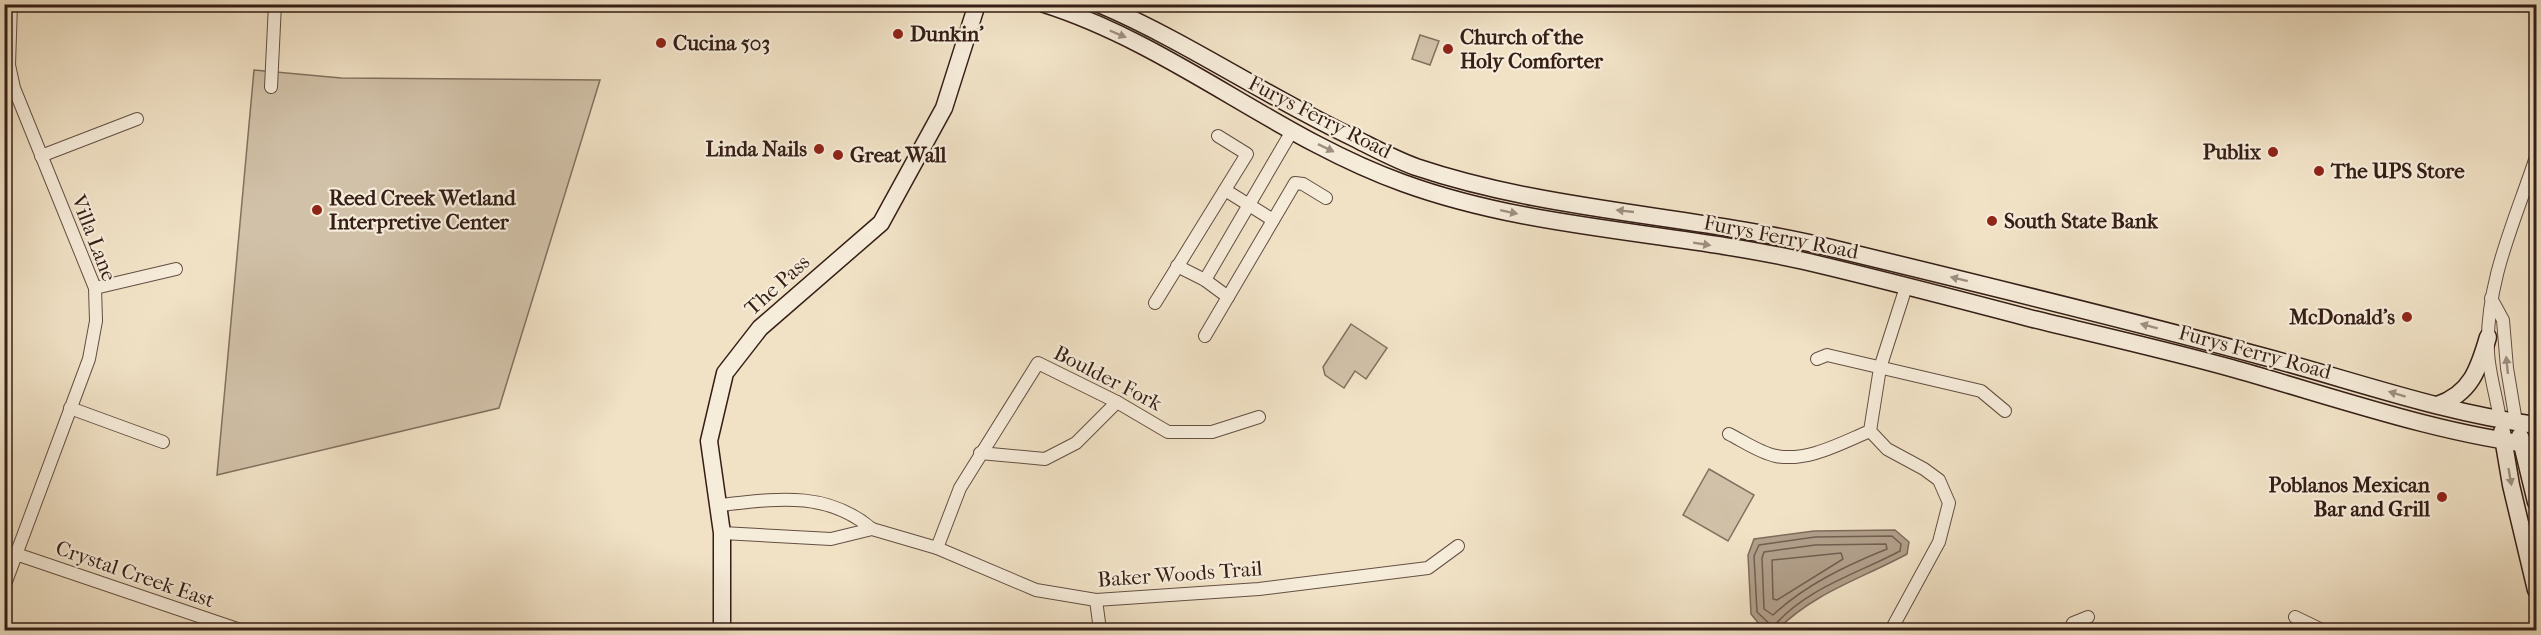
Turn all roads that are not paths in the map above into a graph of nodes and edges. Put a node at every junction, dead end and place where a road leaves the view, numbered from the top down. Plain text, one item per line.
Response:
1 (11, 4) edge
2 (274, 4) edge
3 (1044, 4) edge
4 (1100, 4) edge
5 (977, 8) edge
6 (271, 87) dead end
7 (137, 119) dead end
8 (1292, 131) junction
9 (1218, 136) dead end
10 (41, 156) junction
11 (2536, 157) edge
12 (1225, 190) junction
13 (1326, 198) dead end
14 (1249, 204) junction
15 (1273, 220) junction
16 (1178, 266) junction
17 (176, 269) dead end
18 (1205, 280) junction
19 (1906, 287) junction
20 (95, 288) junction
21 (1228, 297) junction
22 (2491, 298) junction
23 (1155, 303) dead end
24 (1205, 336) dead end
25 (2488, 337) junction
26 (1817, 359) dead end
27 (1880, 368) junction
28 (1117, 402) junction
29 (2438, 405) junction
30 (70, 408) junction
31 (2005, 411) dead end
32 (1259, 417) dead end
33 (2508, 421) junction
34 (2536, 425) edge
35 (1870, 431) junction
36 (1729, 434) dead end
37 (2503, 440) junction
38 (163, 442) dead end
39 (2529, 444) edge
40 (980, 453) junction
41 (2536, 501) edge
42 (720, 505) junction
43 (872, 529) junction
44 (722, 533) junction
45 (1458, 546) dead end
46 (937, 548) junction
47 (16, 554) junction
48 (4, 587) edge
49 (2536, 590) edge
50 (1096, 600) junction
51 (2088, 616) dead end
52 (2295, 617) dead end
53 (240, 630) edge
54 (722, 630) edge
55 (1100, 630) edge
56 (1891, 630) edge
57 (2070, 630) edge
58 (2322, 630) edge

1 - 10 street, Villa Lane
2 - 6 street
3 -> 8 main road, Furys Ferry Road
29 -> 4 main road, Furys Ferry Road
5 - 42 main road, The Pass
7 - 10 street
8 - 14 street
8 -> 19 main road, Furys Ferry Road
9 - 12 street
10 - 20 street, Villa Lane
11 - 22 street
12 - 14 street
12 - 16 street
13 - 15 street
14 - 15 street
14 - 18 street
15 - 21 street
16 - 18 street
16 - 23 street
17 - 20 street
18 - 21 street
19 - 27 street
19 - 37 main road, Furys Ferry Road
20 - 30 street, Villa Lane
21 - 24 street
22 - 25 street
33 -> 22 street
25 - 29 main road
25 - 33 street
26 - 27 street
27 - 31 street
27 - 35 street
28 - 32 street, Boulder Fork
28 - 40 street
28 - 40 street, Boulder Fork
29 - 33 main road, Furys Ferry Road
30 - 38 street
30 - 47 street, Villa Lane
33 - 34 main road, Furys Ferry Road
33 - 37 main road
33 - 39 main road
35 - 36 street
35 - 56 street
37 - 39 main road, Furys Ferry Road
37 -> 49 main road
39 - 41 main road
40 - 46 street, Boulder Fork
42 - 43 street, Baker Woods Trail
42 - 44 main road, The Pass
43 - 44 street, Baker Woods Trail
43 - 46 street, Baker Woods Trail
44 - 54 main road, The Pass
45 - 50 street, Baker Woods Trail
46 - 50 street, Baker Woods Trail
47 - 48 street, Villa Lane
47 - 53 street, Crystal Creek East
50 - 55 street
51 - 57 street
52 - 58 street

